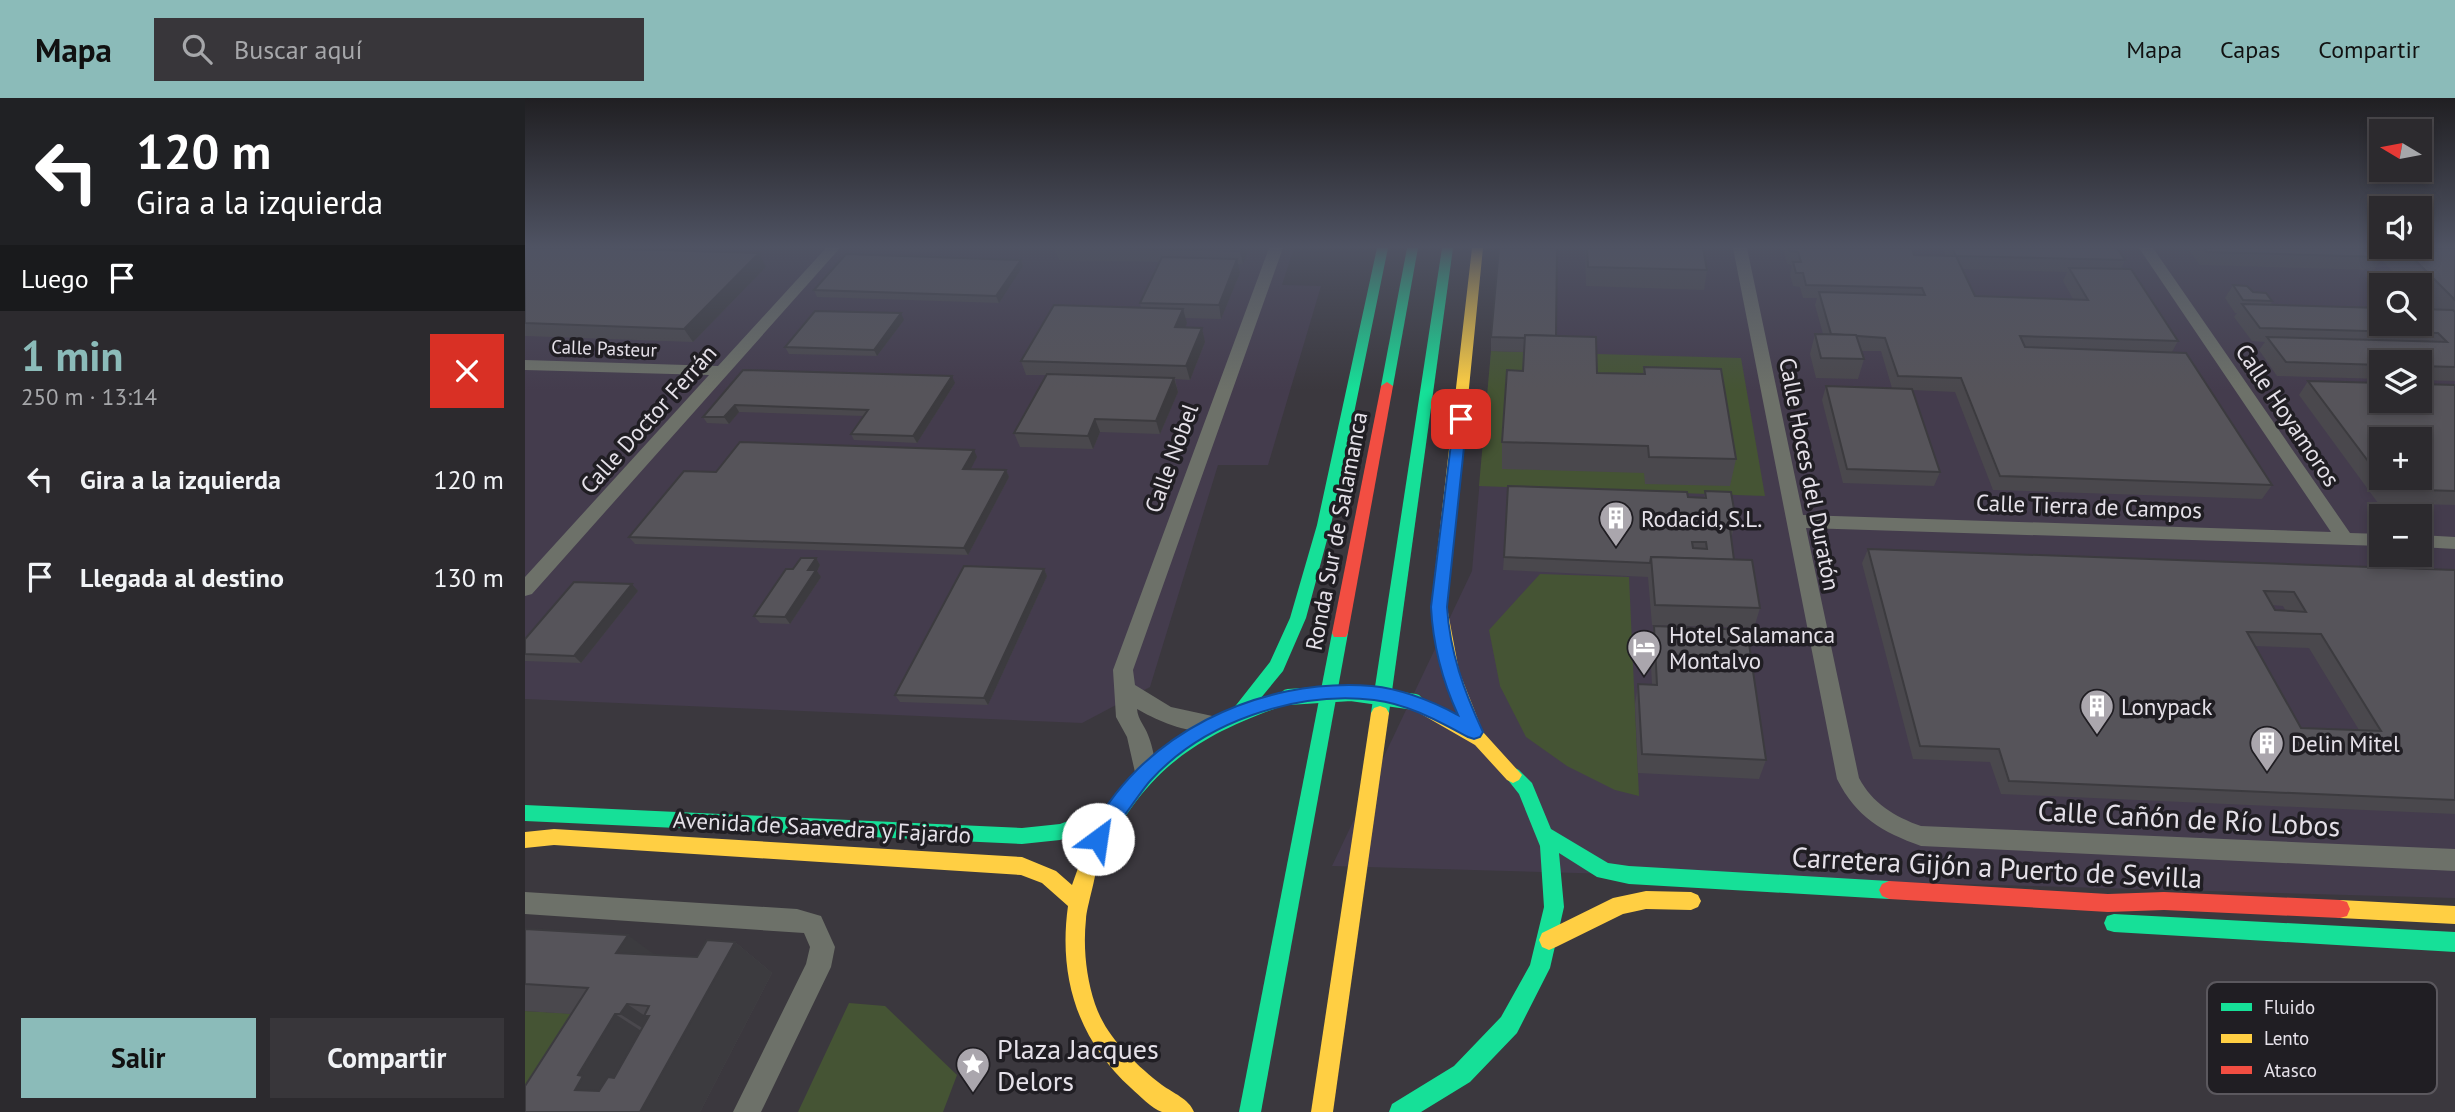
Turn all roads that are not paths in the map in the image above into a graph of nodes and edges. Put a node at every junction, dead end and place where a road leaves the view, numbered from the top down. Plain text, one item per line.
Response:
1 (791, 295) edge
2 (1259, 295) edge
3 (1373, 295) edge
4 (1404, 295) edge
5 (1441, 295) edge
6 (1473, 295) edge
7 (1749, 295) edge
8 (2178, 295) edge
9 (525, 365) edge
10 (723, 371) junction
11 (1795, 521) junction
12 (2345, 539) junction
13 (2369, 540) edge
14 (2432, 542) edge
15 (2455, 543) edge
16 (525, 589) edge
17 (1123, 688) junction
18 (1241, 711) junction
19 (1213, 724) junction
20 (1474, 732) junction
21 (1145, 774) junction
22 (1114, 812) junction
23 (525, 813) edge
24 (1548, 835) junction
25 (1921, 836) joint
26 (525, 840) edge
27 (2455, 860) edge
28 (1077, 902) junction
29 (1704, 902) dead end
30 (525, 903) edge
31 (2455, 915) edge
32 (2100, 922) dead end
33 (1549, 940) junction
34 (2455, 942) edge
35 (1151, 1093) junction
36 (1420, 1106) edge
37 (747, 1112) edge
38 (1159, 1112) edge
39 (1183, 1112) edge
40 (1250, 1112) edge
41 (1322, 1112) edge
42 (1400, 1112) edge

1 - 10 street, Calle Doctor Ferrán
2 - 17 street, Calle Nobel
3 - 18 highway
4 - 40 highway, Ronda Sur de Salamanca
5 - 41 highway
6 - 20 highway
7 - 11 street, Calle Hoces del Duratón
8 - 12 street, Calle Hoyamoros
9 - 10 street, Calle Pasteur
10 - 16 street, Calle Doctor Ferrán
11 - 12 street, Calle Tierra de Campos
11 - 25 street, Calle Hoces del Duratón
12 - 13 street, Calle Tierra de Campos
14 - 15 street
17 - 19 street
17 - 21 street, Calle Nobel
18 - 19 highway
18 - 20 highway, bridge
19 - 21 highway
20 - 24 highway
21 - 22 highway
22 - 23 highway, Avenida de Saavedra y Fajardo
22 - 28 highway
24 - 31 highway, Carretera Gijón a Puerto de Sevilla
24 - 33 highway
25 - 27 street, Calle Cañón de Río Lobos
26 - 28 highway, Avenida de Saavedra y Fajardo
28 - 35 highway
29 - 33 highway
30 - 37 street
32 - 34 highway, Carretera Gijón a Puerto de Sevilla
33 - 36 highway
35 - 38 highway
35 - 39 highway
36 - 42 highway

